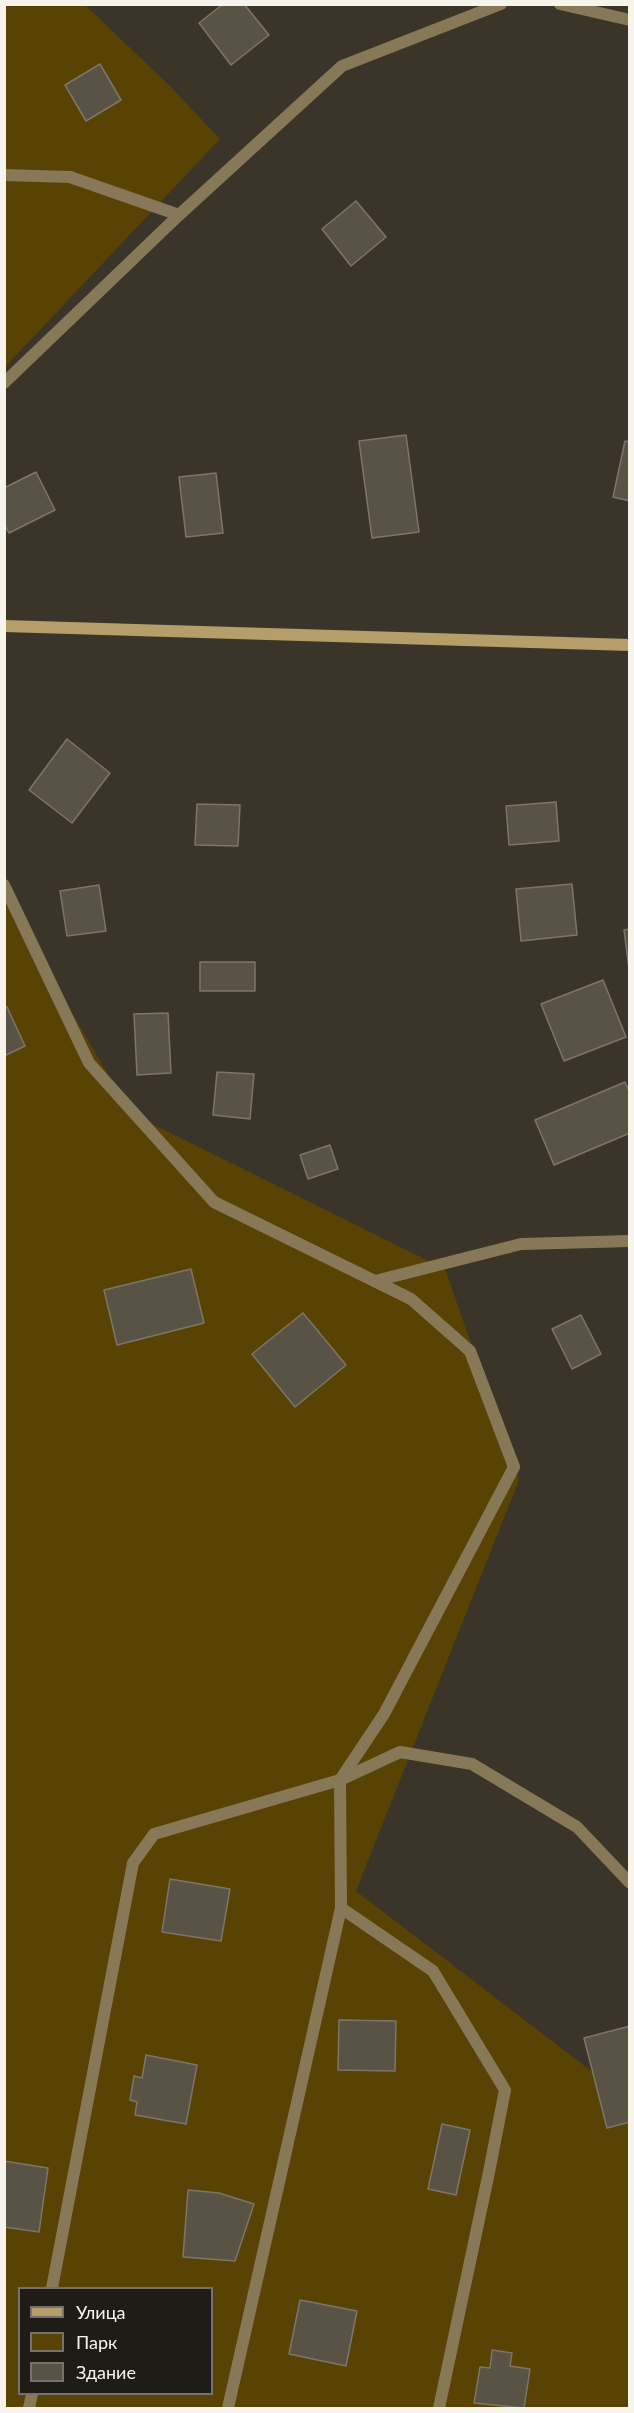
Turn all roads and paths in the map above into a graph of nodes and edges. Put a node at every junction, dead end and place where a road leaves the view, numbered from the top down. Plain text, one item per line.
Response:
1 (501, 4) edge
2 (560, 4) edge
3 (630, 20) edge
4 (4, 175) edge
5 (179, 215) junction
6 (4, 383) edge
7 (4, 626) edge
8 (630, 645) edge
9 (4, 885) edge
10 (630, 1241) edge
11 (375, 1281) junction
12 (340, 1780) junction
13 (630, 1883) edge
14 (341, 1908) junction
15 (52, 2287) edge
16 (228, 2409) edge
17 (439, 2409) edge

1 - 5 street
2 - 3 street
4 - 5 street
5 - 6 street
7 - 8 street
9 - 11 street
10 - 11 street
11 - 12 street
12 - 13 street
12 - 14 street
12 - 15 street
14 - 16 street
14 - 17 street

